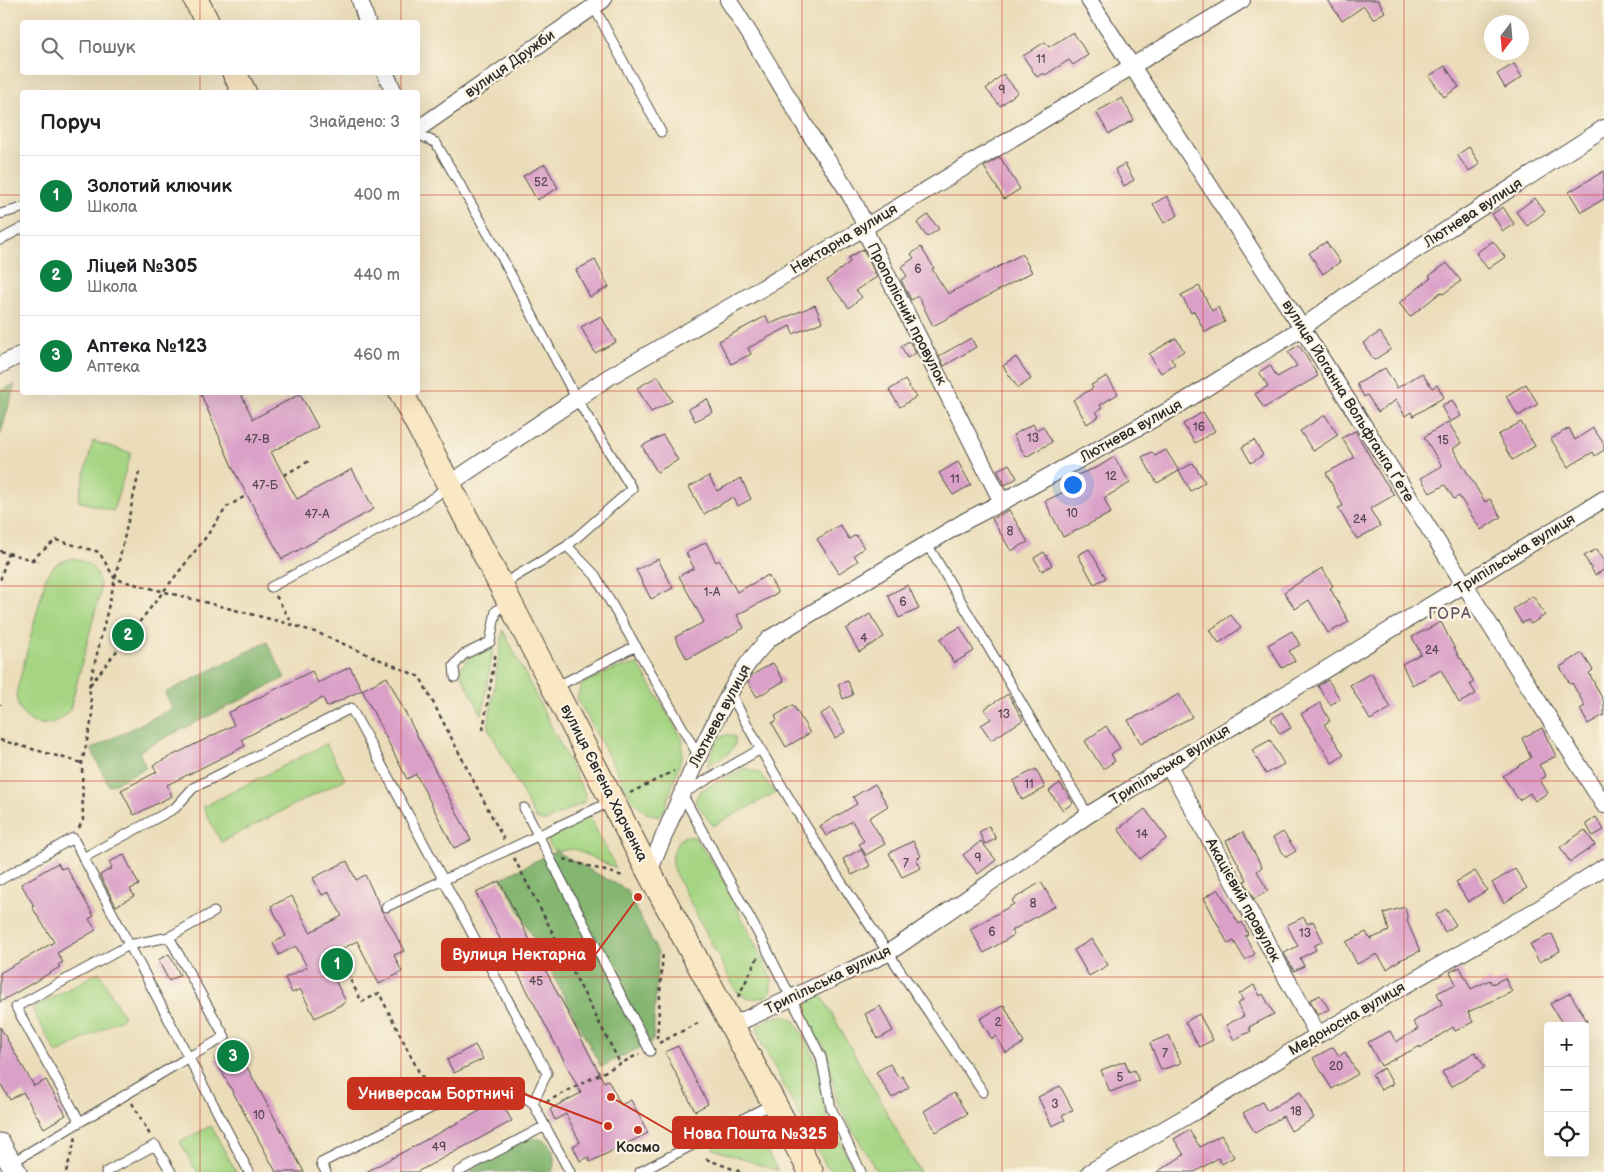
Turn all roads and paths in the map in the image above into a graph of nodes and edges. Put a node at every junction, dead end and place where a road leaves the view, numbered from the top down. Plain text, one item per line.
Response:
1 (196, 0) edge
2 (360, 0) edge
3 (728, 0) edge
4 (1089, 0) edge
5 (1242, 0) edge
6 (600, 2) edge
7 (206, 20) edge
8 (366, 20) edge
9 (1132, 66) junction
10 (236, 75) edge
11 (386, 75) edge
12 (243, 90) edge
13 (393, 90) edge
14 (420, 127) edge
15 (1604, 128) edge
16 (661, 132) dead end
17 (420, 135) edge
18 (20, 209) edge
19 (0, 214) edge
20 (866, 227) junction
21 (20, 229) edge
22 (0, 240) edge
23 (1302, 328) junction
24 (20, 355) edge
25 (0, 366) edge
26 (403, 395) edge
27 (576, 398) junction
28 (311, 460) dead end
29 (139, 472) dead end
30 (284, 475) dead end
31 (449, 484) junction
32 (247, 495) dead end
33 (1604, 499) edge
34 (1002, 502) junction
35 (927, 544) junction
36 (567, 546) junction
37 (0, 551) edge
38 (8, 553) junction
39 (31, 560) junction
40 (39, 562) dead end
41 (115, 579) junction
42 (0, 581) edge
43 (1465, 585) junction
44 (271, 587) joint
45 (163, 591) junction
46 (505, 593) junction
47 (293, 625) junction
48 (636, 646) junction
49 (496, 648) dead end
50 (455, 678) dead end
51 (89, 687) junction
52 (554, 688) junction
53 (730, 692) junction
54 (483, 730) dead end
55 (0, 740) edge
56 (759, 750) junction
57 (697, 758) junction
58 (82, 763) junction
59 (1169, 766) junction
60 (682, 794) junction
61 (613, 801) junction
62 (1604, 805) edge
63 (524, 808) dead end
64 (1088, 815) junction
65 (538, 836) junction
66 (73, 838) junction
67 (509, 850) junction
68 (547, 854) junction
69 (83, 858) junction
70 (1604, 867) edge
71 (649, 872) junction
72 (623, 876) dead end
73 (0, 880) edge
74 (444, 880) junction
75 (386, 907) dead end
76 (214, 912) dead end
77 (169, 936) junction
78 (764, 944) junction
79 (129, 945) junction
80 (663, 951) dead end
81 (888, 953) junction
82 (330, 970) dead end
83 (793, 998) junction
84 (734, 1014) junction
85 (700, 1022) dead end
86 (1318, 1035) junction
87 (650, 1050) joint
88 (189, 1057) junction
89 (620, 1064) junction
90 (983, 1092) dead end
91 (127, 1094) junction
92 (456, 1095) junction
93 (775, 1103) junction
94 (534, 1105) junction
95 (80, 1122) junction
96 (546, 1126) junction
97 (0, 1144) edge
98 (155, 1146) junction
99 (706, 1159) dead end
100 (14, 1168) edge
101 (66, 1172) edge
102 (106, 1172) edge
103 (171, 1172) edge
104 (250, 1172) edge
105 (326, 1172) edge
106 (458, 1172) edge
107 (570, 1172) edge
108 (640, 1172) edge
109 (741, 1172) edge
110 (811, 1172) edge
111 (861, 1172) edge
112 (1090, 1172) edge

1 - 7 main road
2 - 8 street
3 - 20 street, Прополісний провулок
4 - 9 street, вулиця Йоганна Вольфганга Ґете
5 - 9 street, Нектарна вулиця
6 - 14 street, вулиця Дружби
6 - 16 lane
9 - 20 street, Нектарна вулиця
9 - 23 street, вулиця Йоганна Вольфганга Ґете
10 - 12 main road
11 - 13 street
15 - 23 street, Лютнева вулиця
17 - 27 lane
18 - 19 lane
20 - 27 street, Нектарна вулиця
20 - 34 street, Прополісний провулок
21 - 22 lane
23 - 34 street, Лютнева вулиця
23 - 43 street, вулиця Йоганна Вольфганга Ґете
24 - 25 street
26 - 31 main road, вулиця Євгена Харченка
27 - 31 street, Нектарна вулиця
27 - 36 lane
28 - 30 path
29 - 41 path
31 - 44 lane
31 - 46 main road, вулиця Євгена Харченка
32 - 45 path
33 - 43 street, Трипільська вулиця
34 - 35 street, Лютнева вулиця
35 - 53 street, Лютнева вулиця
35 - 64 lane
36 - 46 lane
36 - 48 lane
37 - 38 path
38 - 39 path
38 - 42 path
39 - 40 path
39 - 41 path
41 - 45 path
41 - 51 path
43 - 59 street, Трипільська вулиця
43 - 62 street, вулиця Йоганна Вольфганга Ґете
44 - 47 path
45 - 47 path
45 - 51 path
46 - 50 lane
46 - 52 main road, вулиця Євгена Харченка
47 - 67 path
48 - 52 lane
48 - 57 lane
49 - 54 path
51 - 58 path
52 - 61 main road, вулиця Євгена Харченка
53 - 56 lane
53 - 57 street, Лютнева вулиця
55 - 58 path
56 - 60 lane
56 - 81 lane
57 - 60 street, Лютнева вулиця
57 - 61 path
58 - 66 path
59 - 64 street, Трипільська вулиця
59 - 86 street, Акацієвий провулок
60 - 71 street, Лютнева вулиця
60 - 78 lane
61 - 65 lane
61 - 71 main road, вулиця Євгена Харченка
63 - 65 lane
64 - 81 street, Трипільська вулиця
65 - 67 lane
65 - 68 lane
66 - 69 lane
66 - 73 lane
67 - 74 lane
67 - 89 path
68 - 72 path
68 - 87 lane
69 - 74 lane
69 - 79 lane
70 - 86 street, Медоносна вулиця
71 - 84 main road, вулиця Євгена Харченка
74 - 75 lane
74 - 94 lane
76 - 77 lane
77 - 79 lane
77 - 88 lane
78 - 83 lane
78 - 84 path
79 - 88 lane
79 - 95 lane
80 - 85 path
81 - 83 street, Трипільська вулиця
81 - 90 lane
82 - 92 path
83 - 84 street, Трипільська вулиця
83 - 111 lane
84 - 93 main road, вулиця Євгена Харченка
86 - 112 street, Медоносна вулиця
87 - 89 path
88 - 91 lane
88 - 104 lane
89 - 94 path
91 - 95 lane
91 - 98 path
92 - 94 lane
92 - 105 lane
93 - 108 lane
93 - 110 main road, вулиця Євгена Харченка
94 - 96 lane
95 - 100 lane
95 - 101 path
96 - 106 lane
96 - 107 lane
97 - 100 street
98 - 102 lane
98 - 103 lane
99 - 109 path

